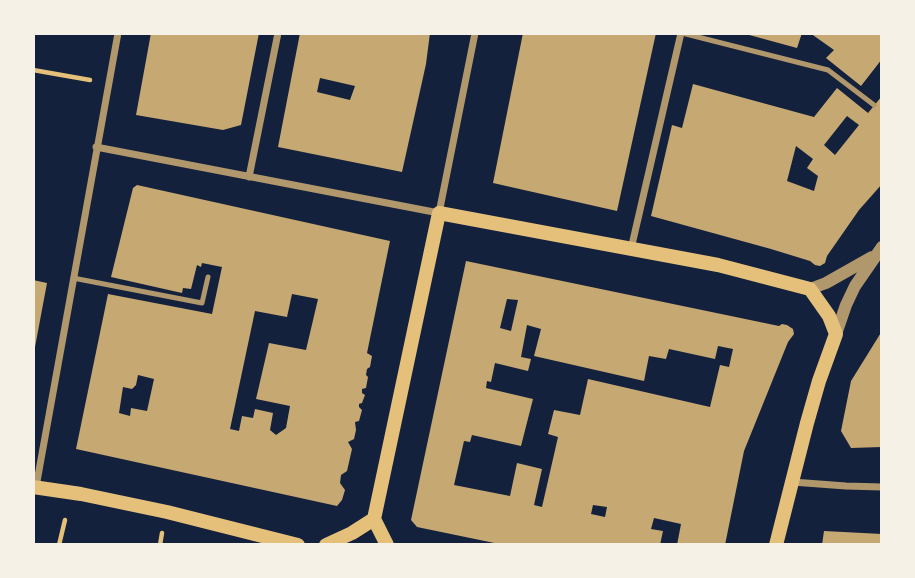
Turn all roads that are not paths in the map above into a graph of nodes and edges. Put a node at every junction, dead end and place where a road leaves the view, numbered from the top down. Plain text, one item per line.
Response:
1 (118, 33) edge
2 (278, 33) edge
3 (475, 33) edge
4 (682, 33) edge
5 (874, 105) dead end
6 (96, 147) junction
7 (249, 177) junction
8 (439, 213) junction
9 (631, 249) junction
10 (879, 251) edge
11 (208, 276) dead end
12 (73, 278) junction
13 (810, 289) junction
14 (836, 334) junction
15 (791, 482) junction
16 (34, 487) edge
17 (882, 487) edge
18 (374, 519) junction
19 (298, 545) edge
20 (326, 545) edge
21 (387, 545) edge
22 (776, 545) edge

1 - 6 street
2 - 7 street
3 - 8 street
4 - 5 lane
4 - 9 street
6 - 7 street
6 - 12 street
7 - 8 street
8 - 9 main road
8 - 18 main road
9 - 13 main road
10 - 13 street
10 - 14 street
11 - 12 lane
12 - 16 street
13 - 14 main road
14 - 15 main road
15 - 17 street
15 - 22 main road
16 - 19 main road
18 - 20 main road
18 - 21 main road

